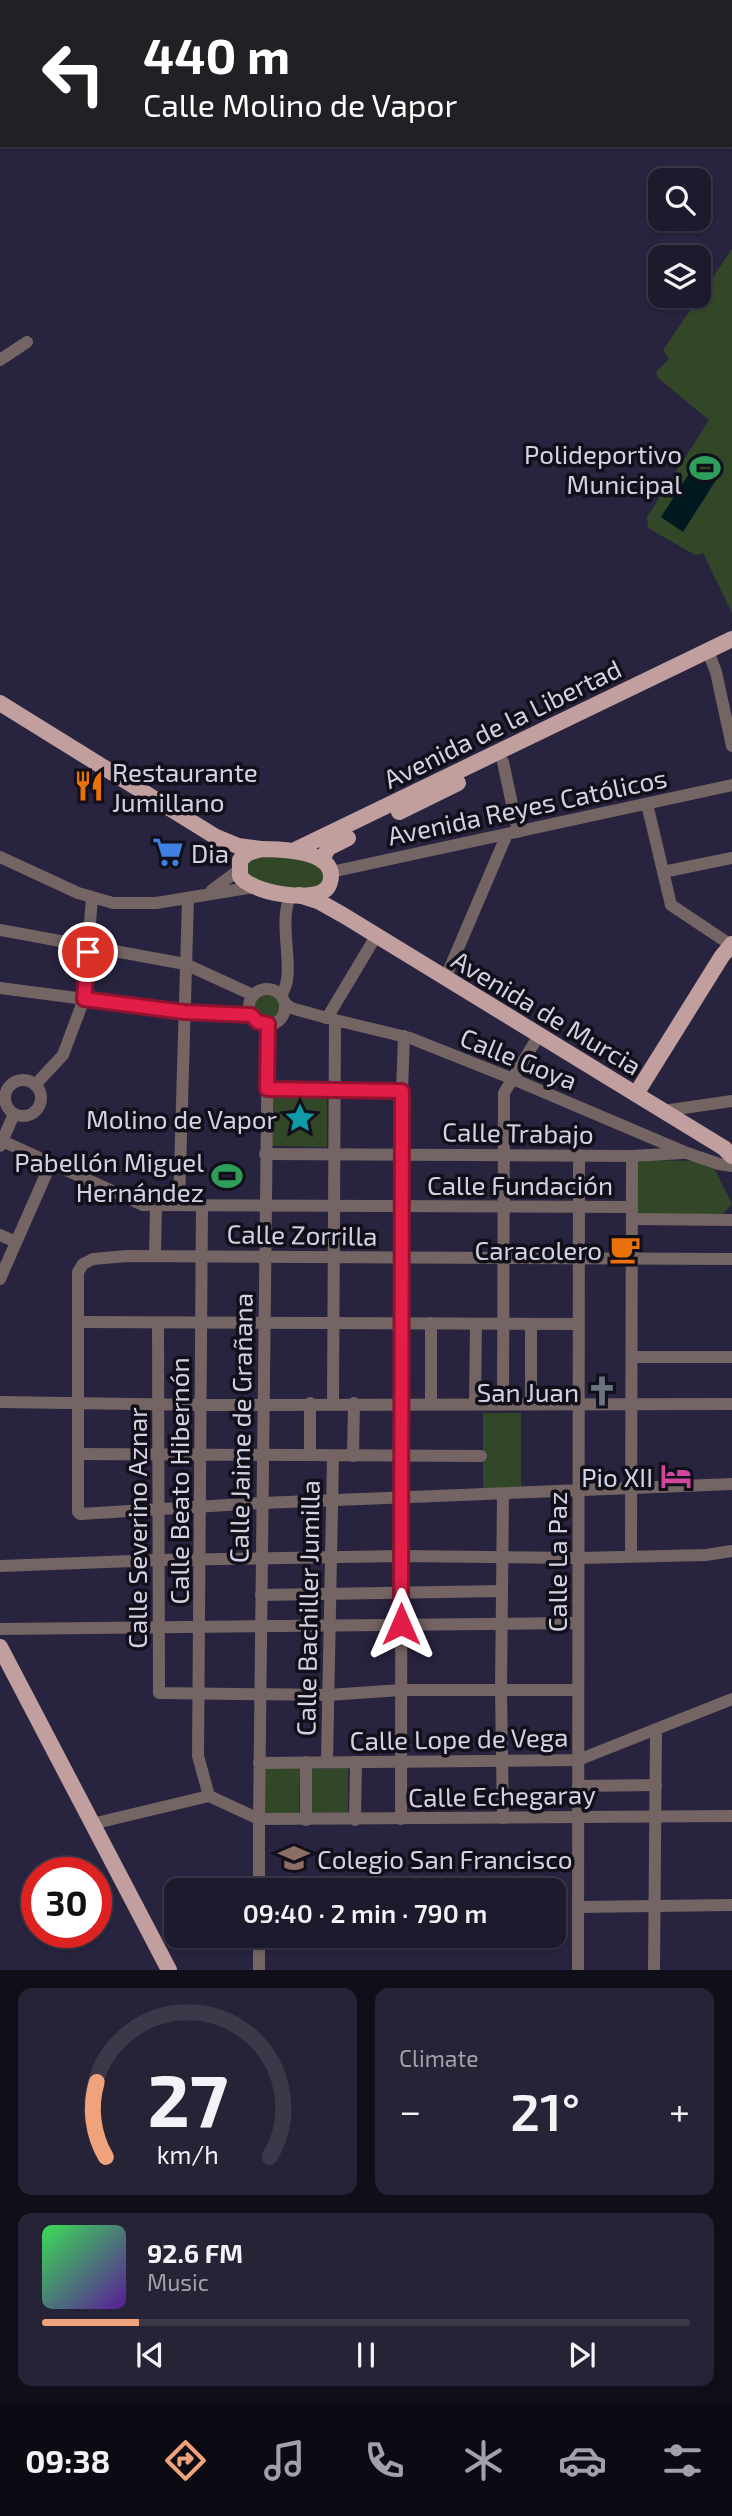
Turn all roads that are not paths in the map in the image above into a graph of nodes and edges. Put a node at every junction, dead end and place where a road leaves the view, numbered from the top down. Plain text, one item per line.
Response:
1 (27, 342) dead end
2 (0, 360) edge
3 (732, 639) edge
4 (732, 650) edge
5 (709, 656) junction
6 (727, 701) edge
7 (0, 703) edge
8 (732, 746) edge
9 (503, 762) junction
10 (732, 785) edge
11 (647, 804) junction
12 (512, 833) junction
13 (216, 837) junction
14 (261, 849) junction
15 (293, 851) junction
16 (0, 857) edge
17 (732, 858) edge
18 (238, 869) junction
19 (327, 872) junction
20 (663, 873) junction
21 (254, 887) junction
22 (295, 895) junction
23 (203, 896) junction
24 (92, 898) junction
25 (188, 900) junction
26 (339, 913) junction
27 (0, 930) edge
28 (376, 936) junction
29 (732, 945) edge
30 (88, 947) junction
31 (185, 964) junction
32 (445, 979) junction
33 (0, 988) edge
34 (253, 995) junction
35 (84, 999) junction
36 (283, 999) junction
37 (184, 1012) junction
38 (251, 1015) junction
39 (331, 1019) junction
40 (268, 1024) junction
41 (539, 1035) junction
42 (404, 1036) junction
43 (513, 1079) junction
44 (35, 1085) junction
45 (3, 1088) edge
46 (267, 1089) junction
47 (334, 1090) junction
48 (402, 1091) junction
49 (636, 1094) junction
50 (732, 1101) edge
51 (663, 1111) junction
52 (14, 1114) junction
53 (1, 1143) edge
54 (687, 1153) junction
55 (265, 1154) junction
56 (334, 1154) junction
57 (402, 1154) junction
58 (503, 1154) junction
59 (579, 1155) junction
60 (632, 1156) junction
61 (732, 1156) edge
62 (51, 1163) junction
63 (732, 1166) edge
64 (179, 1205) junction
65 (202, 1205) junction
66 (156, 1206) junction
67 (264, 1206) junction
68 (333, 1206) junction
69 (403, 1206) junction
70 (503, 1207) junction
71 (578, 1207) junction
72 (632, 1213) junction
73 (732, 1220) edge
74 (0, 1235) edge
75 (16, 1242) junction
76 (155, 1255) junction
77 (201, 1256) junction
78 (264, 1258) junction
79 (333, 1258) junction
80 (403, 1258) junction
81 (504, 1258) junction
82 (578, 1259) junction
83 (632, 1259) junction
84 (732, 1259) edge
85 (0, 1279) edge
86 (78, 1322) junction
87 (201, 1322) junction
88 (158, 1323) junction
89 (264, 1323) junction
90 (333, 1323) junction
91 (403, 1323) junction
92 (431, 1323) junction
93 (476, 1324) junction
94 (504, 1324) junction
95 (531, 1324) junction
96 (578, 1324) junction
97 (632, 1357) junction
98 (732, 1357) edge
99 (0, 1402) edge
100 (78, 1403) junction
101 (332, 1403) junction
102 (354, 1403) junction
103 (159, 1404) junction
104 (262, 1404) junction
105 (310, 1404) junction
106 (403, 1404) junction
107 (431, 1404) junction
108 (475, 1404) junction
109 (503, 1404) junction
110 (531, 1404) junction
111 (732, 1404) edge
112 (202, 1405) junction
113 (631, 1405) junction
114 (579, 1406) junction
115 (78, 1454) junction
116 (159, 1455) junction
117 (200, 1455) junction
118 (262, 1455) junction
119 (310, 1455) junction
120 (332, 1455) junction
121 (354, 1456) junction
122 (402, 1456) junction
123 (481, 1456) dead end
124 (732, 1484) edge
125 (631, 1487) junction
126 (579, 1491) junction
127 (503, 1494) junction
128 (401, 1497) junction
129 (332, 1500) junction
130 (262, 1503) junction
131 (201, 1508) junction
132 (159, 1510) junction
133 (732, 1551) edge
134 (402, 1556) junction
135 (631, 1556) junction
136 (330, 1558) junction
137 (502, 1558) junction
138 (579, 1558) junction
139 (159, 1560) junction
140 (200, 1560) junction
141 (261, 1560) junction
142 (0, 1566) edge
143 (502, 1591) junction
144 (401, 1592) junction
145 (261, 1595) junction
146 (330, 1595) junction
147 (578, 1623) junction
148 (401, 1624) junction
149 (502, 1624) junction
150 (330, 1627) junction
151 (159, 1628) junction
152 (200, 1628) junction
153 (260, 1628) junction
154 (0, 1629) edge
155 (0, 1647) edge
156 (401, 1690) junction
157 (501, 1690) junction
158 (578, 1690) junction
159 (199, 1694) junction
160 (260, 1695) junction
161 (328, 1695) junction
162 (732, 1699) edge
163 (656, 1730) junction
164 (502, 1760) junction
165 (578, 1760) junction
166 (401, 1761) junction
167 (306, 1762) junction
168 (327, 1762) junction
169 (356, 1762) junction
170 (259, 1763) junction
171 (656, 1785) junction
172 (578, 1786) junction
173 (209, 1796) junction
174 (656, 1816) junction
175 (732, 1816) edge
176 (578, 1817) junction
177 (503, 1818) junction
178 (355, 1819) junction
179 (401, 1819) junction
180 (266, 1820) junction
181 (306, 1820) junction
182 (92, 1824) junction
183 (260, 1878) edge
184 (732, 1905) edge
185 (655, 1906) junction
186 (578, 1907) junction
187 (259, 1948) edge
188 (169, 1970) edge
189 (259, 1970) edge
190 (578, 1970) edge
191 (654, 1970) edge

1 - 2 street
3 - 5 main road, Avenida de la Libertad
4 - 5 main road
5 - 6 street
5 - 9 main road
5 - 15 main road, Avenida de la Libertad
6 - 8 street
7 - 13 main road
9 - 12 street
9 - 19 main road
10 - 11 street, Avenida Reyes Católicos
11 - 12 street, Avenida Reyes Católicos
11 - 20 street
12 - 19 street, Avenida Reyes Católicos
12 - 32 street
13 - 14 main road
13 - 18 main road
14 - 15 main road
14 - 18 main road
15 - 19 main road
16 - 24 street
17 - 20 street
18 - 21 main road
18 - 23 street
19 - 22 main road
19 - 26 main road
20 - 29 street
21 - 22 main road, Avenida de Murcia
21 - 23 street
22 - 26 main road, Avenida de Murcia
22 - 36 street
23 - 25 street
24 - 25 street
24 - 30 street
25 - 31 street
26 - 28 main road, Avenida de Murcia
27 - 30 street
28 - 32 main road, Avenida de Murcia
28 - 39 street
29 - 49 main road
30 - 31 street
30 - 35 street
31 - 34 street
31 - 37 street
32 - 41 main road, Avenida de Murcia
33 - 35 street
34 - 36 street
34 - 38 street
35 - 37 street
35 - 44 street
36 - 39 street, Calle Goya
36 - 40 street
37 - 38 street
37 - 64 street
38 - 40 street
39 - 42 street, Calle Goya
39 - 47 street
40 - 46 street, Calle Jaime de Grañana
41 - 43 street
41 - 49 main road, Avenida de Murcia
42 - 43 street, Calle Goya
42 - 48 street
43 - 54 street, Calle Goya
43 - 58 street
44 - 45 street
44 - 52 street
45 - 52 street
46 - 47 street
46 - 55 street, Calle Jaime de Grañana
47 - 48 street
47 - 56 street
48 - 57 street
49 - 51 main road, Avenida de Murcia
50 - 51 street
51 - 61 main road, Avenida de Murcia
52 - 53 street
53 - 62 street, Calle Fundación
54 - 60 street, Calle Trabajo
54 - 63 street, Calle Goya
55 - 56 street, Calle Trabajo
55 - 67 street, Calle Jaime de Grañana
56 - 57 street, Calle Trabajo
56 - 68 street
57 - 58 street, Calle Trabajo
57 - 69 street
58 - 59 street, Calle Trabajo
58 - 70 street
59 - 60 street, Calle Trabajo
59 - 71 street, Calle La Paz
60 - 72 street
62 - 66 street, Calle Fundación
62 - 75 street
64 - 65 street, Calle Fundación
64 - 66 street, Calle Fundación
65 - 67 street, Calle Fundación
65 - 77 street, Calle Beato Hibernón
66 - 76 street
67 - 68 street, Calle Fundación
67 - 78 street, Calle Jaime de Grañana
68 - 69 street, Calle Fundación
68 - 79 street
69 - 70 street, Calle Fundación
69 - 80 street
70 - 71 street, Calle Fundación
70 - 81 street
71 - 72 street, Calle Fundación
71 - 82 street, Calle La Paz
72 - 73 street, Calle Fundación
72 - 83 street
74 - 75 street
75 - 85 street
76 - 77 street, Calle Zorrilla
76 - 86 street, Calle Zorrilla
77 - 78 street, Calle Zorrilla
77 - 87 street, Calle Beato Hibernón
78 - 79 street, Calle Zorrilla
78 - 89 street, Calle Jaime de Grañana
79 - 80 street, Calle Zorrilla
79 - 90 street
80 - 81 street, Calle Zorrilla
80 - 91 street
81 - 82 street, Calle Zorrilla
81 - 94 street
82 - 83 street, Calle Zorrilla
82 - 96 street, Calle La Paz
83 - 84 street, Calle Zorrilla
83 - 97 street
86 - 88 street
86 - 100 street
87 - 88 street
87 - 89 street
87 - 112 street, Calle Beato Hibernón
88 - 103 street, Calle Severino Aznar
89 - 90 street
89 - 104 street, Calle Jaime de Grañana
90 - 91 street
90 - 101 street
91 - 92 street
91 - 106 street
92 - 93 street
92 - 107 street
93 - 94 street
93 - 108 street
94 - 95 street
94 - 109 street
95 - 96 street
95 - 110 street
96 - 114 street, Calle La Paz
97 - 98 street
97 - 113 street
99 - 100 street
100 - 103 street
100 - 115 street
101 - 102 street
101 - 105 street
102 - 106 street
102 - 121 street
103 - 112 street
103 - 116 street, Calle Severino Aznar
104 - 105 street
104 - 112 street
104 - 118 street, Calle Jaime de Grañana
105 - 119 street
106 - 107 street
106 - 122 street
107 - 108 street
108 - 109 street
109 - 110 street
110 - 114 street
111 - 113 street
112 - 117 street, Calle Beato Hibernón
113 - 114 street
113 - 125 street
114 - 126 street, Calle La Paz
115 - 116 street
115 - 132 street
116 - 117 street
116 - 132 street, Calle Severino Aznar
117 - 118 street
117 - 131 street, Calle Beato Hibernón
118 - 119 street
118 - 130 street, Calle Jaime de Grañana
119 - 120 street
120 - 121 street
120 - 129 street, Calle Bachiller Jumilla
121 - 122 street
122 - 123 street
122 - 128 street
124 - 125 street
125 - 126 street
125 - 135 street
126 - 127 street
126 - 138 street, Calle La Paz
127 - 128 street
127 - 137 street
128 - 129 street
128 - 134 street
129 - 130 street
129 - 136 street, Calle Bachiller Jumilla
130 - 131 street
130 - 141 street, Calle Jaime de Grañana
131 - 132 street
131 - 140 street, Calle Beato Hibernón
132 - 139 street, Calle Severino Aznar
133 - 135 street
134 - 136 street
134 - 137 street
134 - 144 street
135 - 138 street
136 - 141 street
136 - 146 street, Calle Bachiller Jumilla
137 - 138 street
137 - 143 street
138 - 147 street, Calle La Paz
139 - 140 street
139 - 142 street
139 - 151 street, Calle Severino Aznar
140 - 141 street
140 - 152 street, Calle Beato Hibernón
141 - 145 street, Calle Jaime de Grañana
143 - 144 street
143 - 149 street
144 - 146 street
144 - 148 street
145 - 146 street
145 - 153 street, Calle Jaime de Grañana
146 - 150 street, Calle Bachiller Jumilla
147 - 149 street
147 - 158 street, Calle La Paz
148 - 149 street
148 - 150 street
148 - 156 street
149 - 157 street
150 - 153 street
150 - 161 street, Calle Bachiller Jumilla
151 - 152 street
151 - 154 street
151 - 159 street, Calle Severino Aznar
152 - 153 street
152 - 159 street, Calle Beato Hibernón
153 - 160 street, Calle Jaime de Grañana
155 - 182 main road
156 - 157 street
156 - 161 street
156 - 166 street
157 - 158 street
157 - 164 street
158 - 165 street, Calle La Paz
159 - 160 street
159 - 173 street, Calle Beato Hibernón
160 - 161 street
160 - 170 street, Calle Jaime de Grañana
161 - 168 street, Calle Bachiller Jumilla
162 - 163 street, Calle Lope de Vega
163 - 165 street, Calle Lope de Vega
163 - 171 street
164 - 165 street, Calle Lope de Vega
164 - 166 street, Calle Lope de Vega
164 - 177 street
165 - 172 street, Calle La Paz
166 - 169 street, Calle Lope de Vega
166 - 179 street
167 - 168 street, Calle Lope de Vega
167 - 170 street, Calle Lope de Vega
167 - 181 street
168 - 169 street, Calle Lope de Vega
169 - 178 street
170 - 180 street, Calle Jaime de Grañana
171 - 172 street
171 - 174 street
172 - 176 street, Calle La Paz
173 - 180 street
173 - 182 street
174 - 175 street, Calle Echegaray
174 - 176 street, Calle Echegaray
174 - 185 street
176 - 177 street, Calle Echegaray
176 - 186 street, Calle La Paz
177 - 179 street, Calle Echegaray
178 - 179 street, Calle Echegaray
178 - 181 street, Calle Echegaray
180 - 181 street, Calle Echegaray
180 - 183 street, Calle Jaime de Grañana
182 - 188 main road
184 - 185 street
185 - 186 street
185 - 191 street
186 - 190 street, Calle La Paz
187 - 189 street

